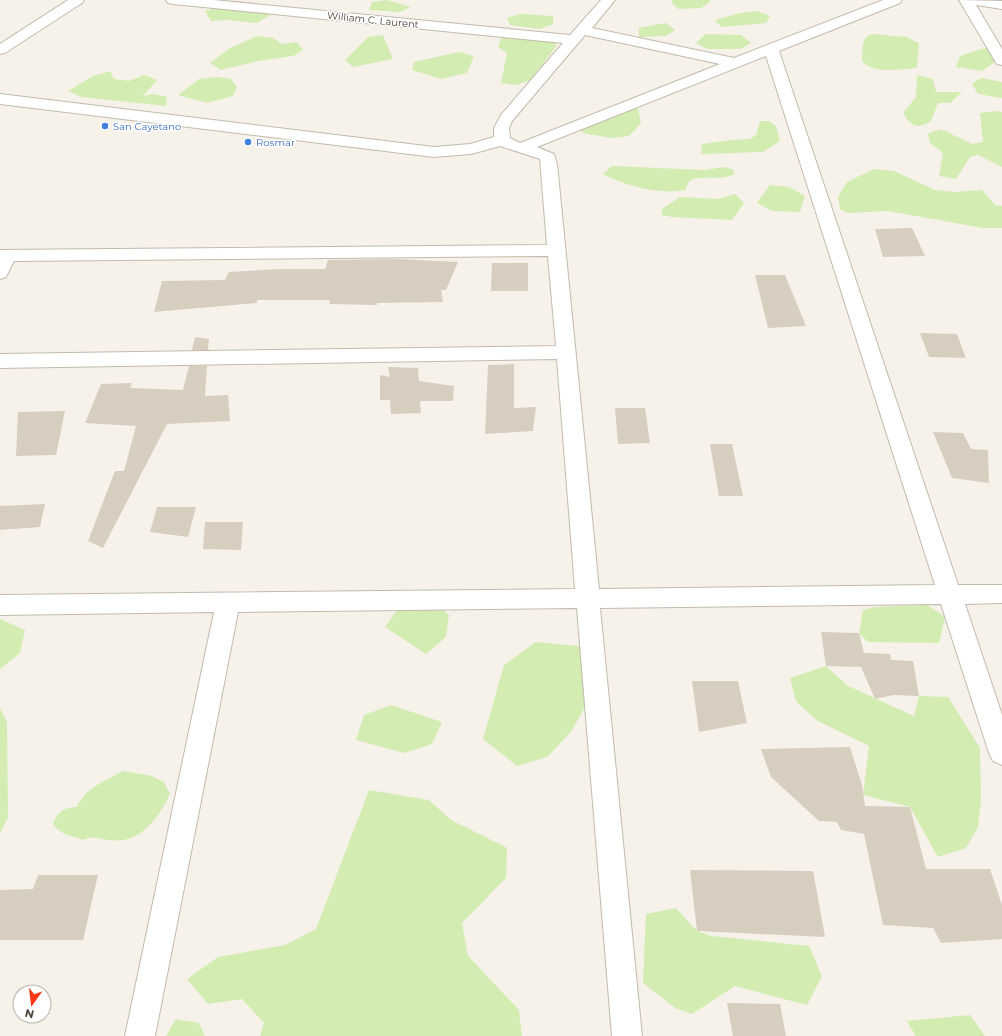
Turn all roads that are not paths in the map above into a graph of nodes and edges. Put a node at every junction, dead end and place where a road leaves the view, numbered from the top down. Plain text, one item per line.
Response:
1 (77, 0) edge
2 (173, 0) edge
3 (608, 0) edge
4 (895, 0) edge
5 (966, 0) edge
6 (973, 0) edge
7 (1002, 5) edge
8 (578, 35) junction
9 (771, 49) junction
10 (0, 50) edge
11 (1002, 61) edge
12 (735, 63) junction
13 (0, 99) edge
14 (513, 144) junction
15 (557, 250) junction
16 (4, 256) edge
17 (0, 273) edge
18 (566, 352) junction
19 (0, 361) edge
20 (1002, 594) edge
21 (951, 595) junction
22 (588, 599) junction
23 (228, 603) junction
24 (0, 605) edge
25 (1002, 753) edge
26 (140, 1036) edge
27 (627, 1036) edge

1 - 10 street
2 - 8 street, William C. Laurent
3 - 8 street
4 - 9 street
5 - 11 street
6 - 7 street
8 - 12 street, William C. Laurent
8 - 14 street
9 - 12 street
9 - 21 street
12 - 14 street
13 - 14 street
14 - 15 street
15 - 16 street
15 - 18 street
16 - 17 street
18 - 19 street
18 - 22 street
20 - 21 street
21 - 22 street
21 - 25 street
22 - 23 street
22 - 27 street
23 - 24 street
23 - 26 street

